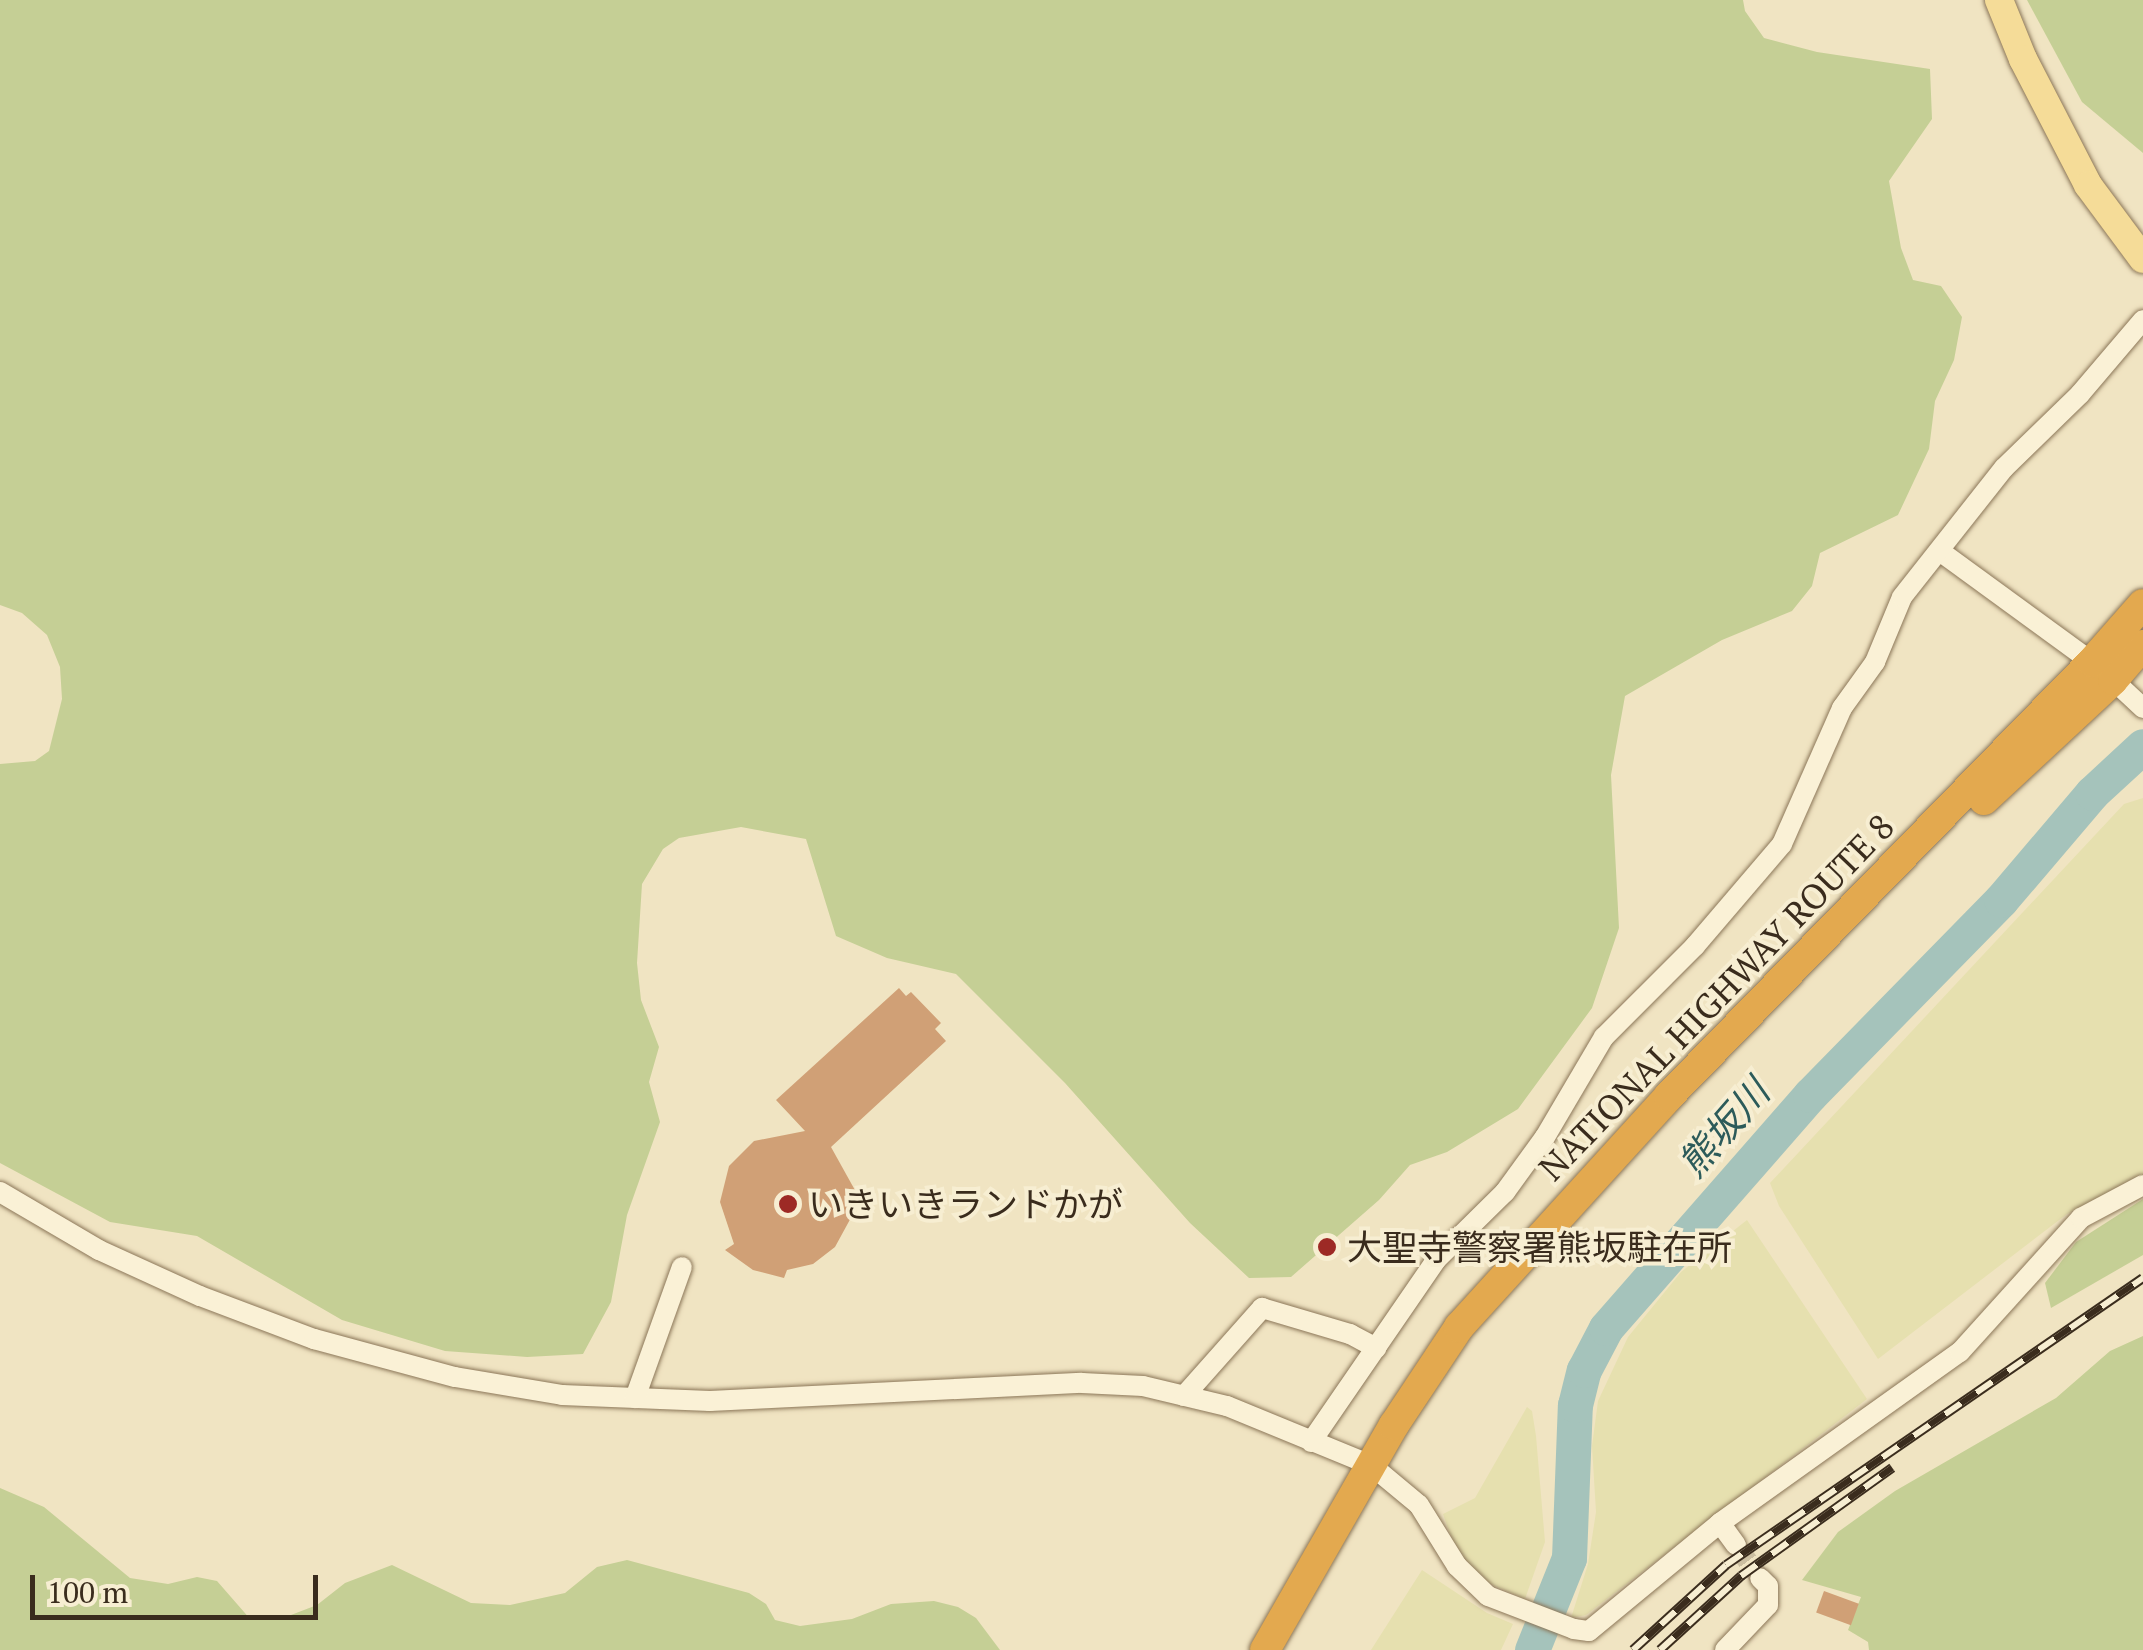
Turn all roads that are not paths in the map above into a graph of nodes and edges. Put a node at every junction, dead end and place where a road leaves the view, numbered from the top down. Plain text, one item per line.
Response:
1 (1999, 0) edge
2 (2143, 259) edge
3 (2143, 320) edge
4 (1941, 552) junction
5 (2143, 604) edge
6 (2143, 645) edge
7 (2103, 671) junction
8 (2143, 708) edge
9 (2143, 1185) edge
10 (0, 1192) edge
11 (682, 1266) dead end
12 (1376, 1348) junction
13 (1184, 1396) junction
14 (635, 1398) junction
15 (1311, 1442) junction
16 (1371, 1465) junction
17 (1720, 1523) junction
18 (1736, 1546) tunnel mouth
19 (1760, 1578) tunnel mouth
20 (1265, 1650) edge
21 (1725, 1650) edge

1 - 2 main road
3 - 4 street
4 - 7 street
4 - 12 street
5 - 7 highway, NATIONAL HIGHWAY ROUTE 8
6 - 7 highway, NATIONAL HIGHWAY ROUTE 8
7 - 8 street
7 - 16 highway, NATIONAL HIGHWAY ROUTE 8
9 - 17 street
10 - 14 street
11 - 14 street
12 - 13 street
12 - 15 street
13 - 14 street
13 - 15 street
15 - 16 street
16 - 17 street
16 - 20 highway, NATIONAL HIGHWAY ROUTE 8
17 - 18 street
19 - 21 street

